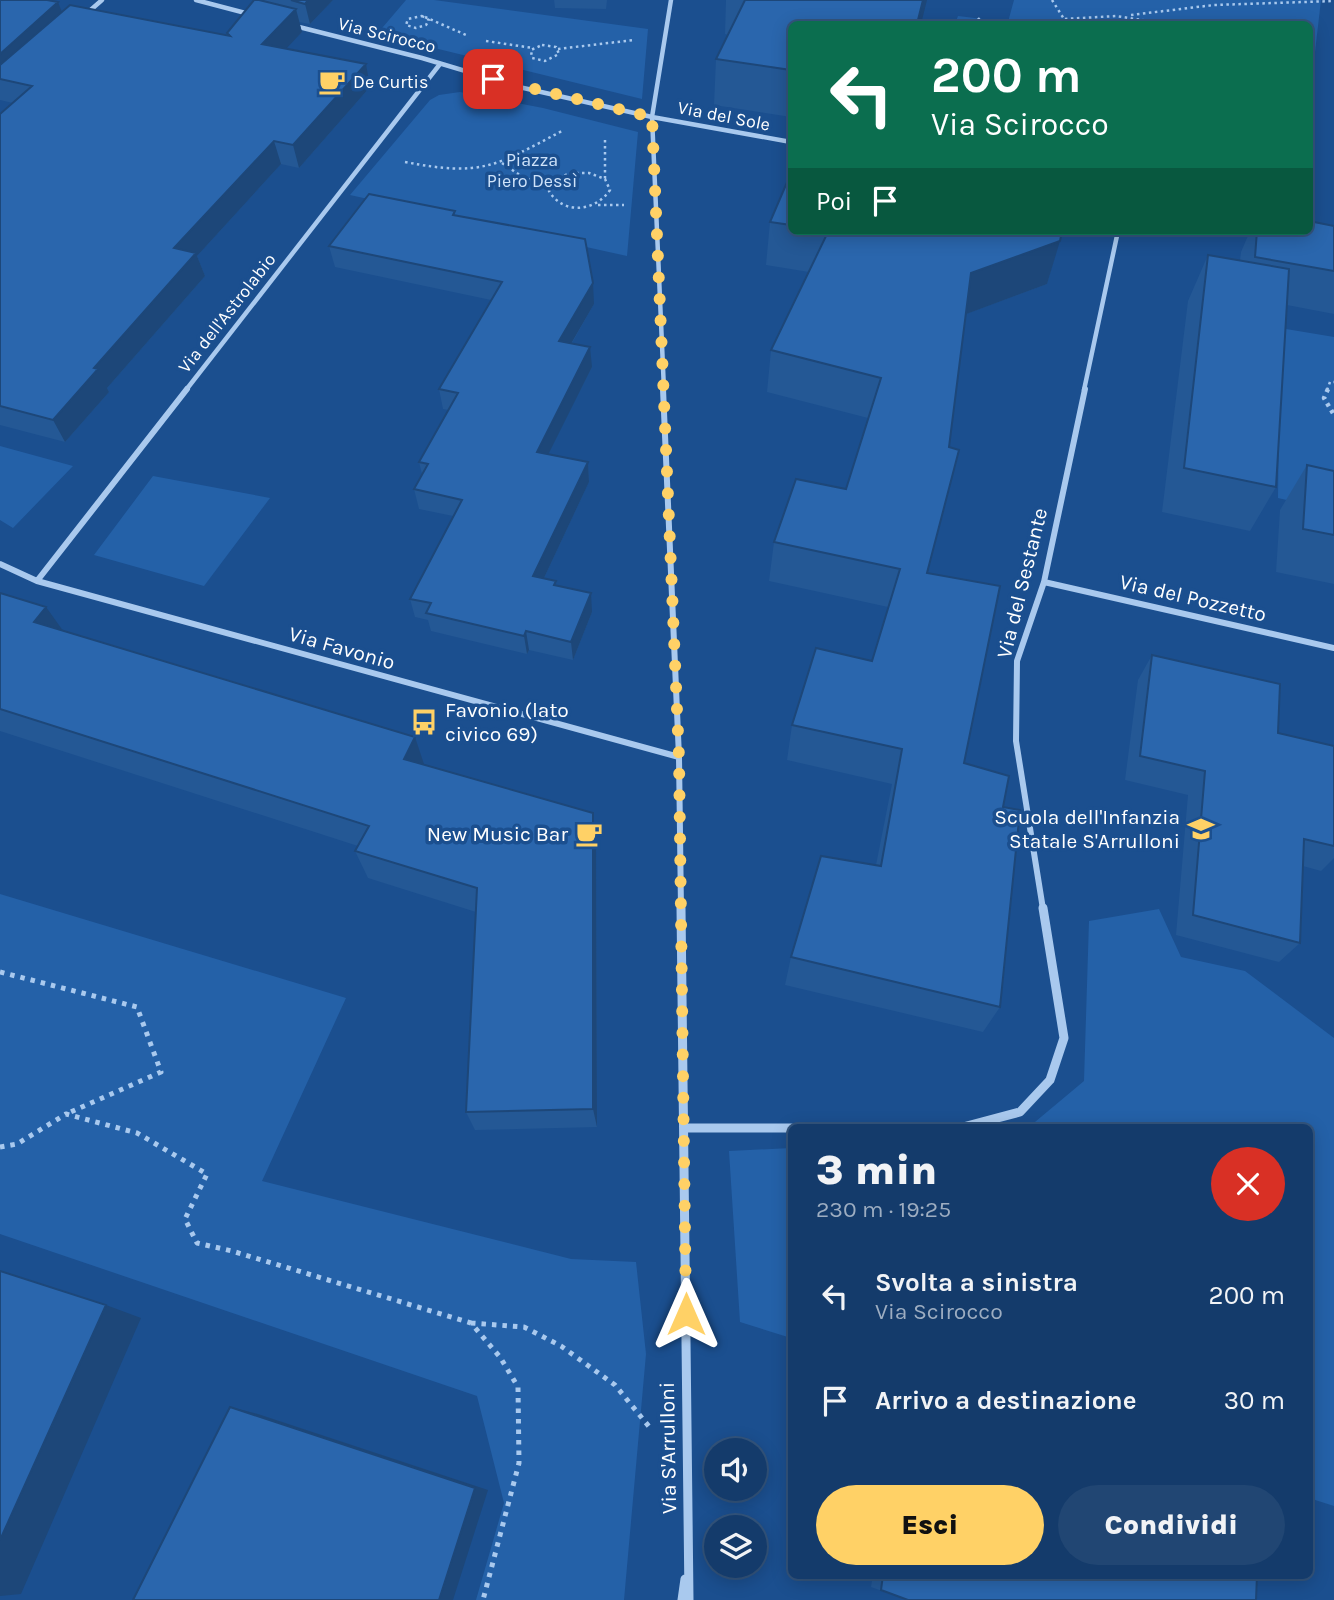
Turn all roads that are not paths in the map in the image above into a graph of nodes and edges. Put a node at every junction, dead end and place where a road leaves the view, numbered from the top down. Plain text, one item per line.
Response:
1 (102, 0) edge
2 (196, 0) edge
3 (671, 0) edge
4 (261, 17) edge
5 (81, 19) edge
6 (287, 24) edge
7 (440, 64) junction
8 (652, 117) junction
9 (788, 141) edge
10 (1117, 235) edge
11 (0, 564) edge
12 (37, 581) junction
13 (1044, 582) junction
14 (1334, 648) edge
15 (679, 757) junction
16 (974, 1124) edge
17 (684, 1128) junction
18 (788, 1128) edge
19 (689, 1554) junction
20 (682, 1600) edge
21 (690, 1600) edge

1 - 5 street
2 - 4 street
3 - 8 street, Via S'Arrulloni
6 - 7 street, Via Scirocco
7 - 8 street, Via Scirocco
7 - 12 street, Via dell'Astrolabio
8 - 9 street, Via del Sole
8 - 15 street, Via S'Arrulloni
10 - 13 street, Via del Sestante
11 - 12 street, Via Favonio
12 - 15 street, Via Favonio
13 - 14 street, Via del Pozzetto
13 - 16 street, Via del Sestante
15 - 17 street, Via S'Arrulloni
17 - 18 street
17 - 19 street, Via S'Arrulloni
19 - 20 street, Via S'Arrulloni
19 - 21 street, Via S'Arrulloni

